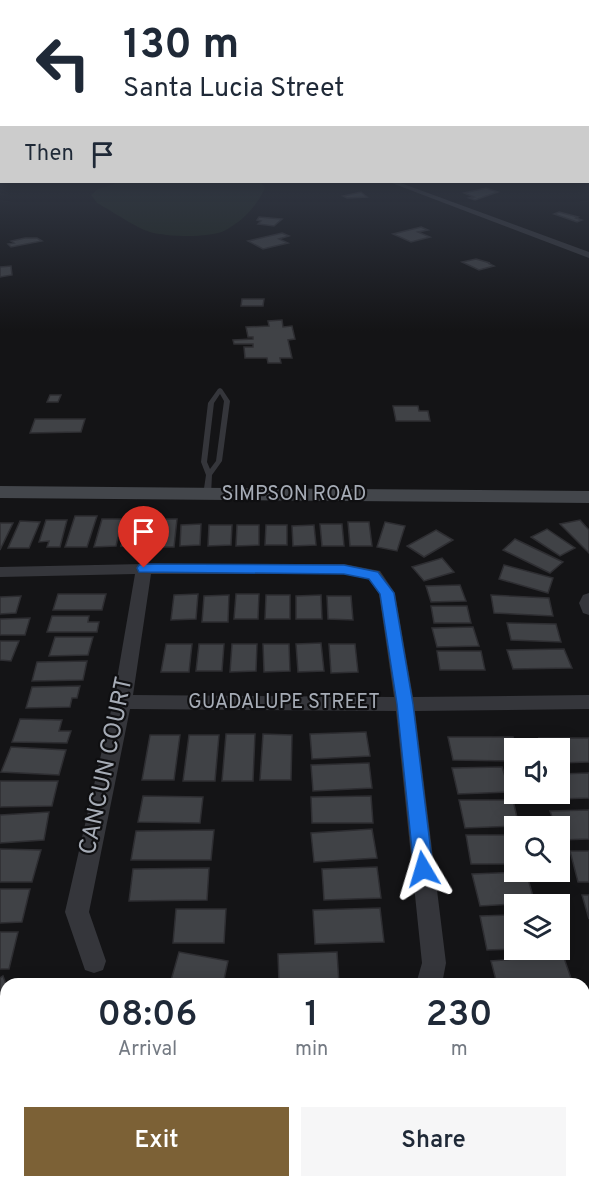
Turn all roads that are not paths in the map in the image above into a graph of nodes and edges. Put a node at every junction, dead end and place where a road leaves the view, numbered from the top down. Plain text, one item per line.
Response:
1 (496, 220) edge
2 (589, 255) edge
3 (208, 485) junction
4 (0, 492) edge
5 (589, 497) edge
6 (144, 568) junction
7 (0, 572) edge
8 (589, 599) edge
9 (589, 609) edge
10 (122, 702) junction
11 (589, 702) edge
12 (405, 704) junction
13 (94, 961) dead end
14 (430, 978) edge

1 - 2 street
3 - 3 lane
3 - 4 main road, SIMPSON ROAD
3 - 5 main road, SIMPSON ROAD
6 - 7 street
6 - 10 street, CANCUN COURT
6 - 12 street
8 - 9 street
10 - 12 street, GUADALUPE STREET
10 - 13 street, CANCUN COURT
11 - 12 street, GUADALUPE STREET
12 - 14 street

